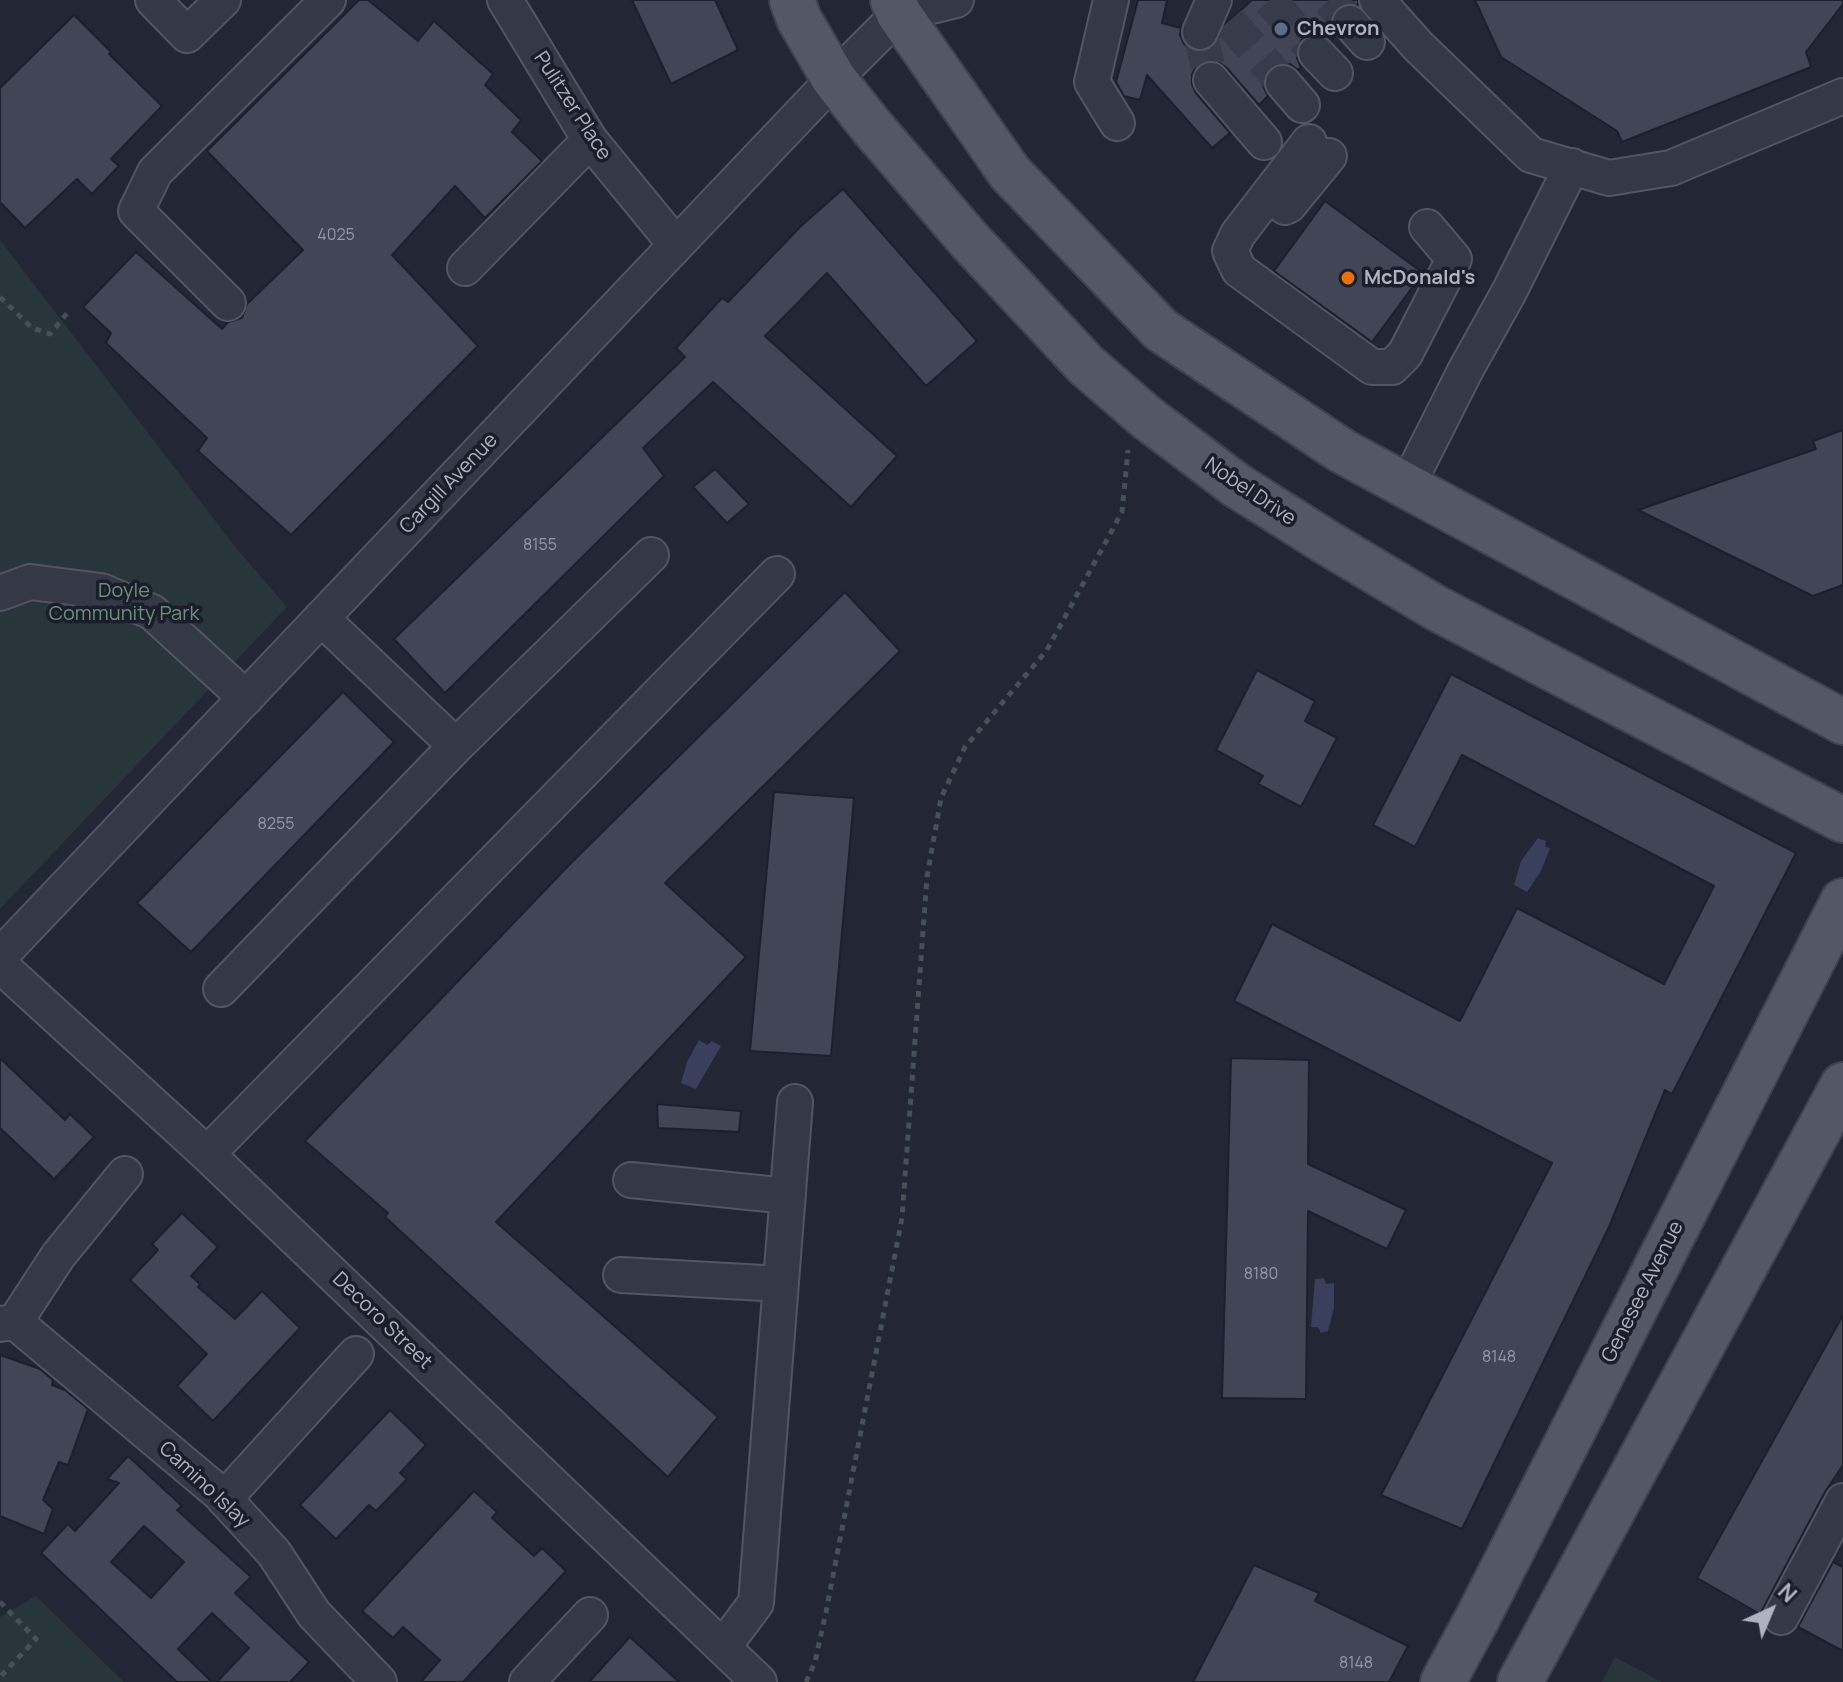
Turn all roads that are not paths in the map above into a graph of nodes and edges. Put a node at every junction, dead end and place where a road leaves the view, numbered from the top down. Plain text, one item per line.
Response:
1 (153, 0) edge
2 (223, 0) edge
3 (328, 0) edge
4 (505, 0) edge
5 (792, 0) edge
6 (956, 0) edge
7 (1111, 0) edge
8 (1377, 0) tunnel mouth
9 (898, 5) edge
10 (834, 79) junction
11 (1211, 80) tunnel mouth
12 (1843, 96) edge
13 (1117, 123) dead end
14 (590, 140) junction
15 (1264, 142) dead end
16 (1319, 149) dead end
17 (1572, 166) junction
18 (1427, 227) dead end
19 (676, 245) junction
20 (465, 268) dead end
21 (228, 303) dead end
22 (1406, 488) junction
23 (651, 555) dead end
24 (777, 574) dead end
25 (0, 593) edge
26 (321, 618) junction
27 (246, 698) junction
28 (1843, 722) edge
29 (456, 746) junction
30 (1843, 820) edge
31 (1843, 901) edge
32 (0, 956) edge
33 (0, 965) edge
34 (221, 989) dead end
35 (1843, 1085) edge
36 (795, 1102) dead end
37 (207, 1154) junction
38 (125, 1174) dead end
39 (631, 1180) dead end
40 (788, 1196) junction
41 (621, 1275) dead end
42 (781, 1284) junction
43 (8, 1323) edge
44 (356, 1354) dead end
45 (224, 1499) junction
46 (1843, 1501) edge
47 (1834, 1539) edge
48 (590, 1615) dead end
49 (1781, 1617) dead end
50 (723, 1647) junction
51 (379, 1682) edge
52 (527, 1682) edge
53 (759, 1682) edge
54 (1443, 1682) edge
55 (1520, 1682) edge

1 - 2 street
3 - 21 street
4 - 14 street, Pulitzer Place
5 - 10 main road, Nobel Drive
6 - 9 street
7 - 13 street
8 - 17 street
9 - 10 street, Cargill Avenue
9 - 22 main road
10 - 19 street, Cargill Avenue
10 - 30 main road, Nobel Drive
11 - 15 street
12 - 17 street
14 - 19 street, Pulitzer Place
14 - 20 street
16 - 18 street
17 - 22 street
19 - 26 street, Cargill Avenue
22 - 28 main road
23 - 29 street
24 - 37 street
25 - 27 street
26 - 27 street, Cargill Avenue
26 - 29 street
27 - 32 street, Cargill Avenue
29 - 34 street
31 - 54 main road, Genesee Avenue
33 - 37 street, Decoro Street
35 - 55 main road
36 - 40 street
37 - 50 street, Decoro Street
38 - 43 street
39 - 40 street
40 - 42 street
41 - 42 street
42 - 50 street
43 - 45 street, Camino Islay
44 - 45 street
45 - 51 street, Camino Islay
46 - 47 street
47 - 49 street
48 - 52 street
50 - 53 street, Decoro Street

